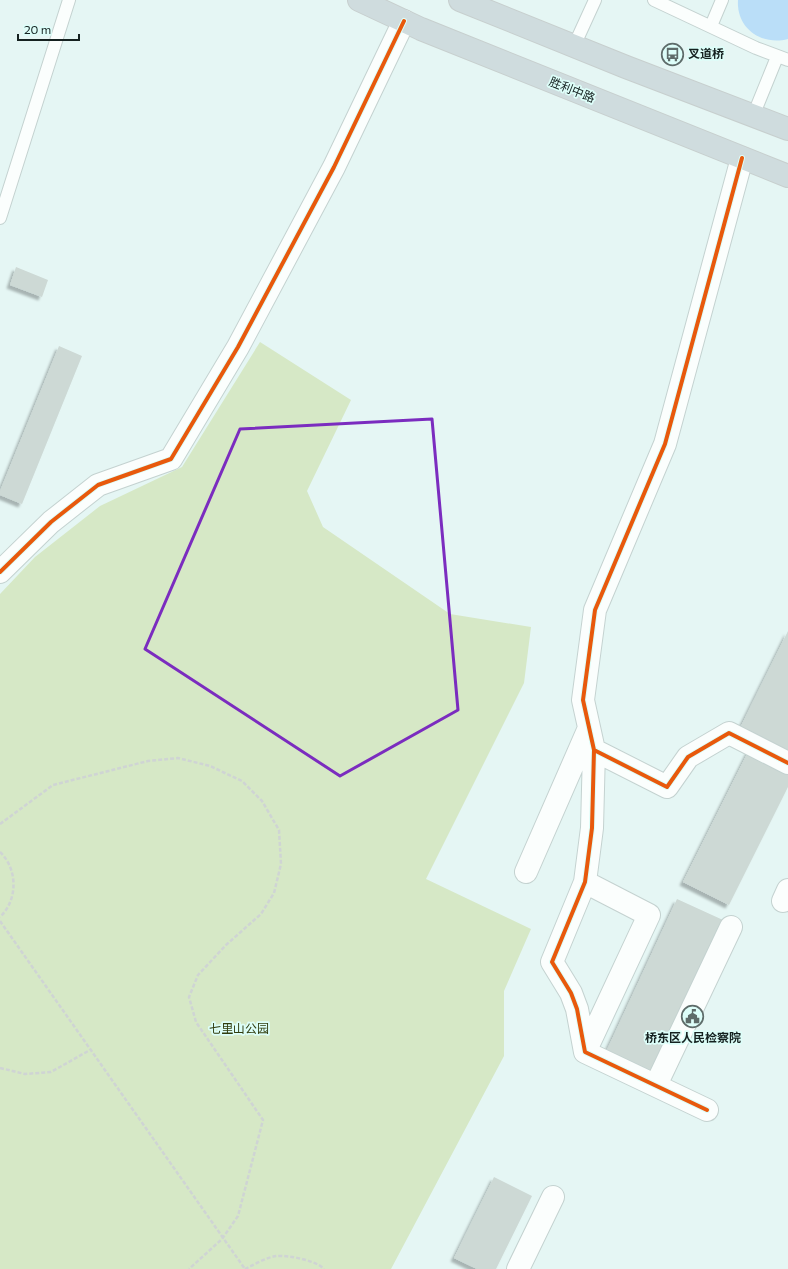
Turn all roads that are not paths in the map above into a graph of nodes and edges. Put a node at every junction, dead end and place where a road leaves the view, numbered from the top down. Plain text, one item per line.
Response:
1 (69, 0) edge
2 (359, 0) edge
3 (460, 0) edge
4 (595, 0) edge
5 (654, 0) edge
6 (722, 0) edge
7 (404, 21) junction
8 (711, 26) junction
9 (574, 46) junction
10 (783, 59) edge
11 (753, 116) junction
12 (788, 129) edge
13 (742, 158) junction
14 (788, 176) edge
15 (0, 218) edge
16 (0, 572) edge
17 (589, 728) junction
18 (594, 750) junction
19 (788, 763) edge
20 (526, 872) dead end
21 (585, 882) junction
22 (731, 927) dead end
23 (585, 1052) junction
24 (656, 1085) junction
25 (707, 1110) dead end
26 (553, 1197) dead end
27 (518, 1269) edge

1 - 15 lane
2 - 7 highway, 胜利中路
3 - 9 highway
4 - 9 lane
5 - 8 lane
6 - 8 lane
7 - 13 highway, 胜利中路
7 - 16 street
8 - 10 lane
9 - 11 highway
10 - 11 lane
11 - 12 highway
13 - 14 highway, 胜利中路
13 - 17 street
17 - 18 street
17 - 20 street
18 - 19 street
18 - 21 street
21 - 23 street
21 - 23 street
22 - 24 street
23 - 24 street
24 - 25 street
26 - 27 street

